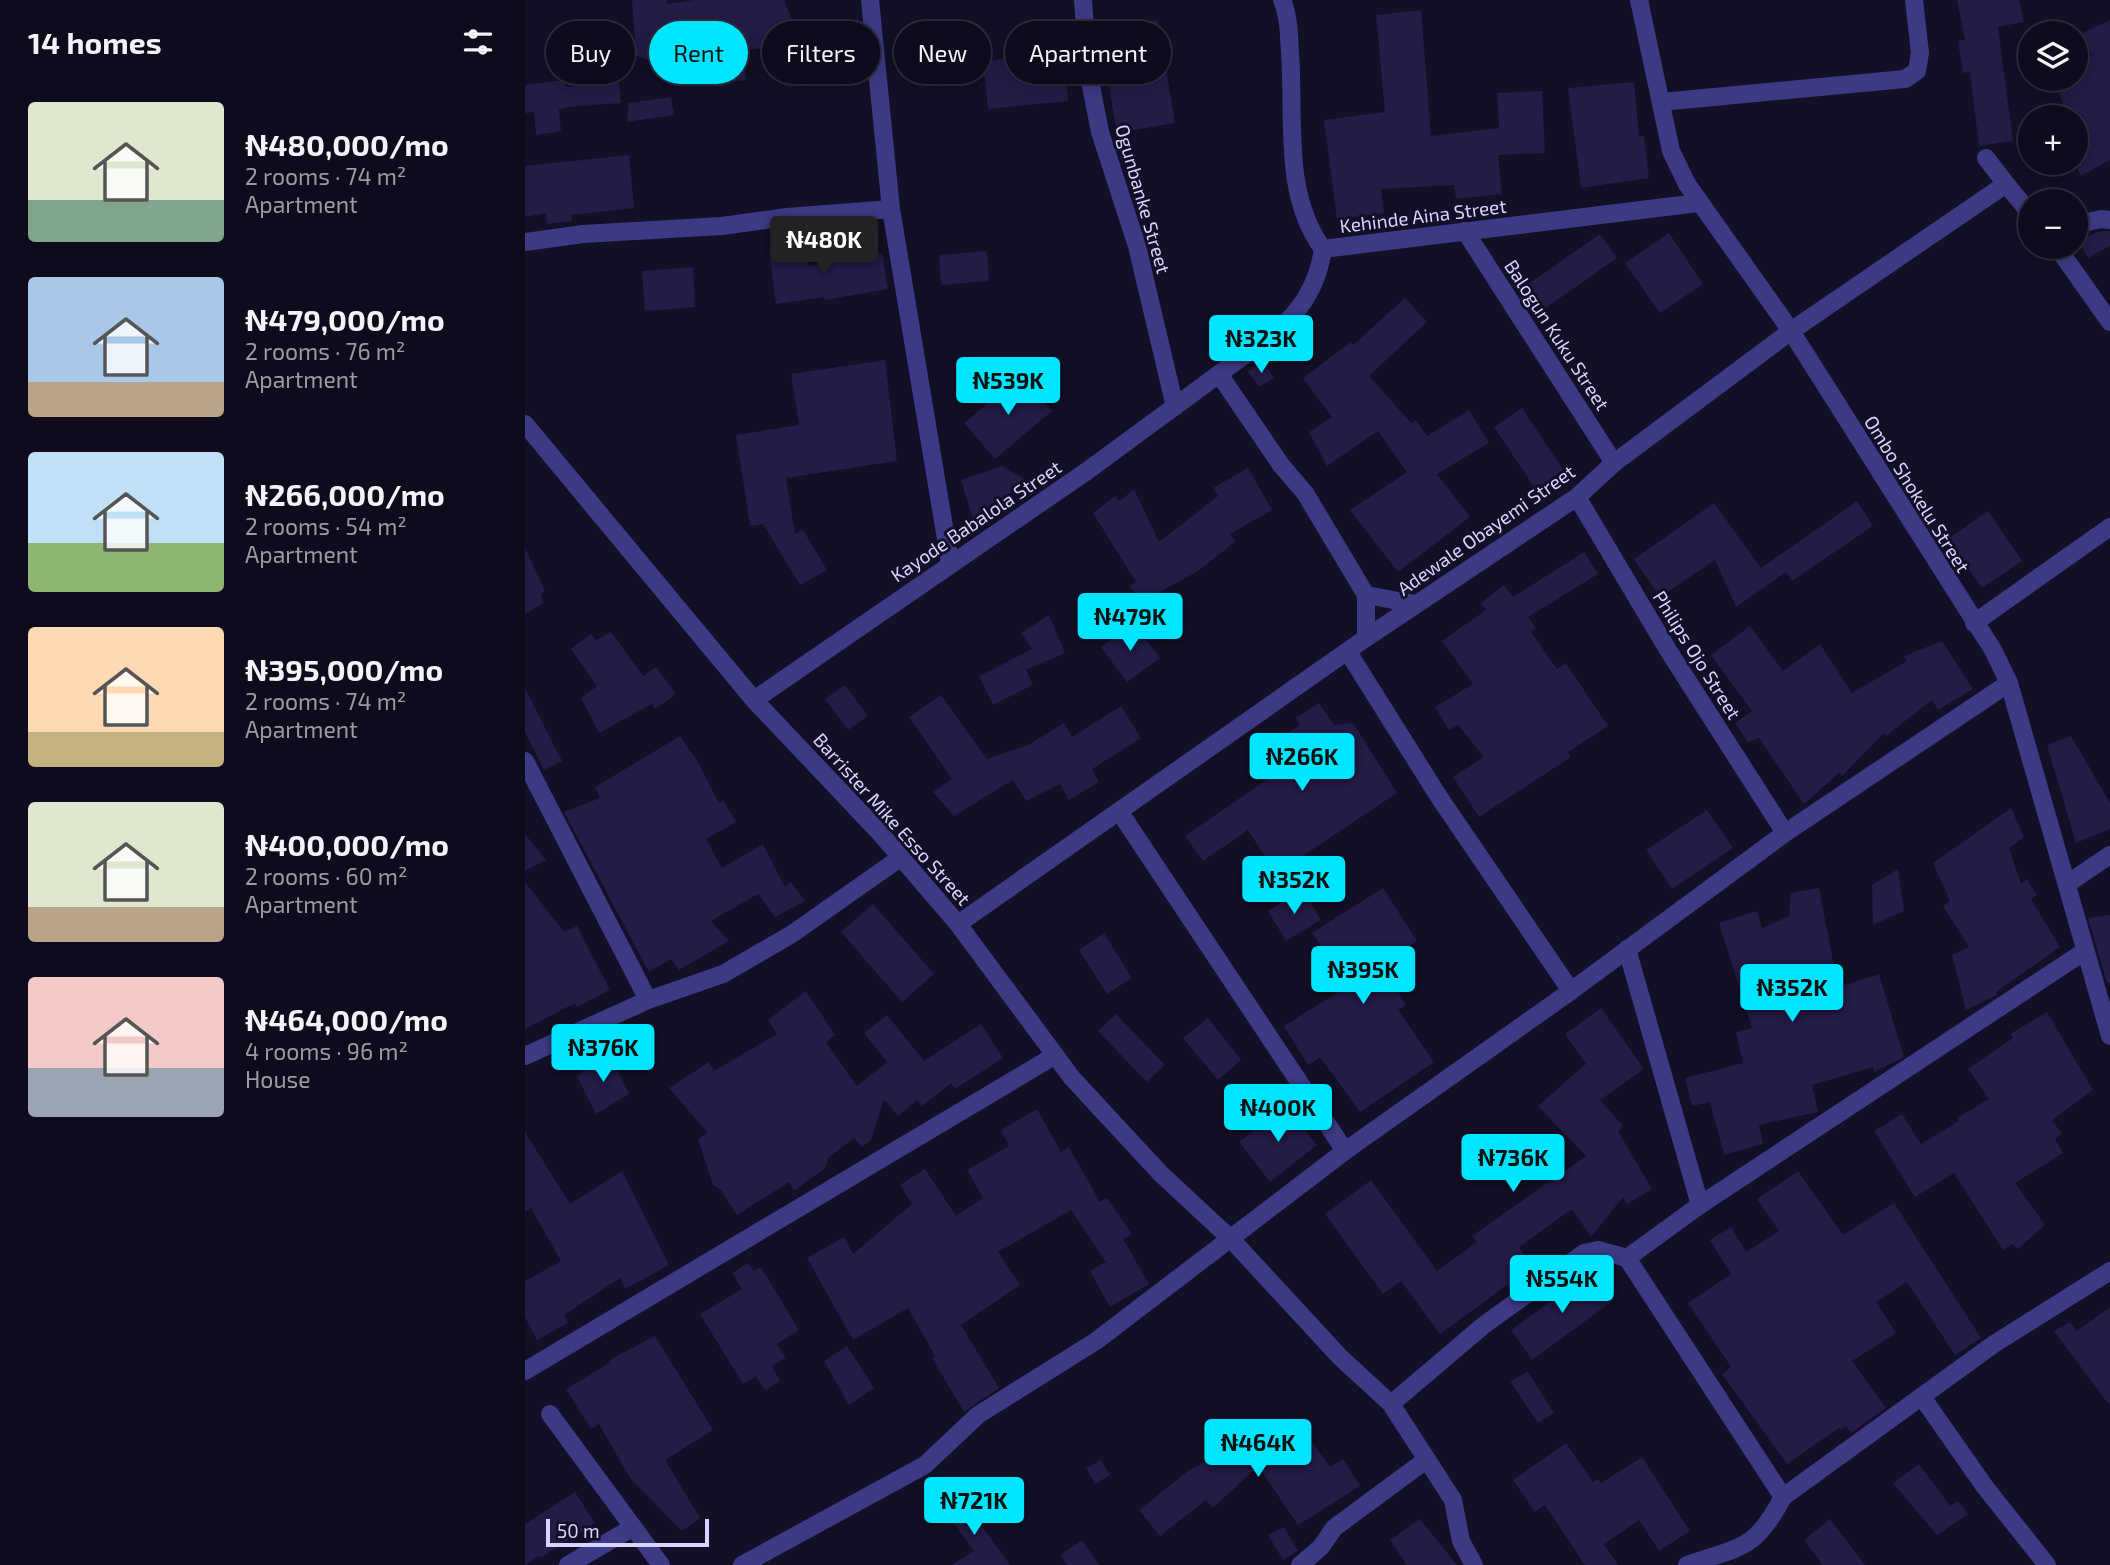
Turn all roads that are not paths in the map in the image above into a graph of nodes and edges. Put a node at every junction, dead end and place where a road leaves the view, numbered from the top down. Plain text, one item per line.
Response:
1 (870, 0) edge
2 (1083, 0) edge
3 (1282, 0) edge
4 (1639, 0) edge
5 (1915, 0) edge
6 (1661, 102) junction
7 (1986, 158) dead end
8 (2006, 184) junction
9 (2018, 198) edge
10 (1698, 203) junction
11 (891, 209) junction
12 (2110, 220) edge
13 (2088, 223) edge
14 (1465, 231) junction
15 (525, 242) edge
16 (1323, 248) junction
17 (2065, 259) edge
18 (2110, 322) edge
19 (1791, 331) junction
20 (1219, 374) junction
21 (1175, 407) junction
22 (525, 424) edge
23 (1614, 463) junction
24 (1577, 496) junction
25 (2110, 527) edge
26 (950, 563) junction
27 (1366, 595) junction
28 (1415, 604) junction
29 (1973, 623) junction
30 (1366, 638) junction
31 (1348, 652) junction
32 (2009, 683) junction
33 (754, 700) junction
34 (525, 761) edge
35 (1119, 811) junction
36 (1784, 833) junction
37 (2110, 855) edge
38 (900, 858) junction
39 (2067, 884) junction
40 (958, 924) junction
41 (1627, 949) junction
42 (2085, 951) junction
43 (1571, 991) junction
44 (648, 999) junction
45 (2110, 1036) edge
46 (525, 1056) edge
47 (1054, 1056) junction
48 (1345, 1151) junction
49 (1700, 1205) junction
50 (1231, 1239) junction
51 (1627, 1258) junction
52 (2110, 1271) edge
53 (525, 1371) edge
54 (1922, 1397) junction
55 (1391, 1404) junction
56 (550, 1414) dead end
57 (1426, 1460) junction
58 (1783, 1497) junction
59 (632, 1528) junction
60 (568, 1565) edge
61 (661, 1565) edge
62 (742, 1565) edge
63 (1300, 1565) edge
64 (1474, 1565) edge
65 (1687, 1565) edge
66 (2047, 1565) edge

1 - 11 street
2 - 21 street, Ogunbanke Street
3 - 16 street, Kehinde Aina Street
4 - 6 street, Ombo Shokelu Street
5 - 6 street
6 - 10 street, Ombo Shokelu Street
7 - 8 street
8 - 9 street
8 - 19 street, Adewale Obayemi Street
10 - 14 street, Kehinde Aina Street
10 - 19 street, Ombo Shokelu Street
11 - 15 street
11 - 26 street
12 - 13 street
14 - 16 street, Kehinde Aina Street
14 - 23 street, Balogun Kuku Street
16 - 20 street, Kayode Babalola Street
17 - 18 street
19 - 23 street, Adewale Obayemi Street
19 - 29 street, Ombo Shokelu Street
20 - 21 street, Kayode Babalola Street
20 - 27 street
21 - 26 street, Kayode Babalola Street
22 - 33 street, Barrister Mike Esso Street
23 - 24 street, Adewale Obayemi Street
24 - 28 street, Adewale Obayemi Street
24 - 36 street, Philips Ojo Street
25 - 29 street
26 - 33 street, Kayode Babalola Street
27 - 28 street
27 - 30 street
28 - 30 street, Adewale Obayemi Street
29 - 32 street, Ombo Shokelu Street
30 - 31 street, Adewale Obayemi Street
31 - 35 street, Adewale Obayemi Street
31 - 43 street
32 - 36 street
32 - 39 street, Ombo Shokelu Street
33 - 38 street, Barrister Mike Esso Street
34 - 44 street
35 - 40 street, Adewale Obayemi Street
35 - 48 street
36 - 41 street
37 - 39 street
38 - 40 street, Barrister Mike Esso Street
38 - 44 street
39 - 42 street, Ombo Shokelu Street
40 - 47 street, Barrister Mike Esso Street
41 - 43 street
41 - 49 street
42 - 45 street, Ombo Shokelu Street
42 - 49 street
43 - 48 street
44 - 46 street
47 - 50 street, Barrister Mike Esso Street
47 - 53 street
48 - 50 street
49 - 51 street
50 - 55 street, Barrister Mike Esso Street
50 - 62 street
51 - 55 street
51 - 58 street
52 - 54 street
54 - 58 street
54 - 66 street
55 - 57 street, Barrister Mike Esso Street
56 - 59 street
57 - 63 street
57 - 64 street, Barrister Mike Esso Street
58 - 65 street
59 - 60 street
59 - 61 street

